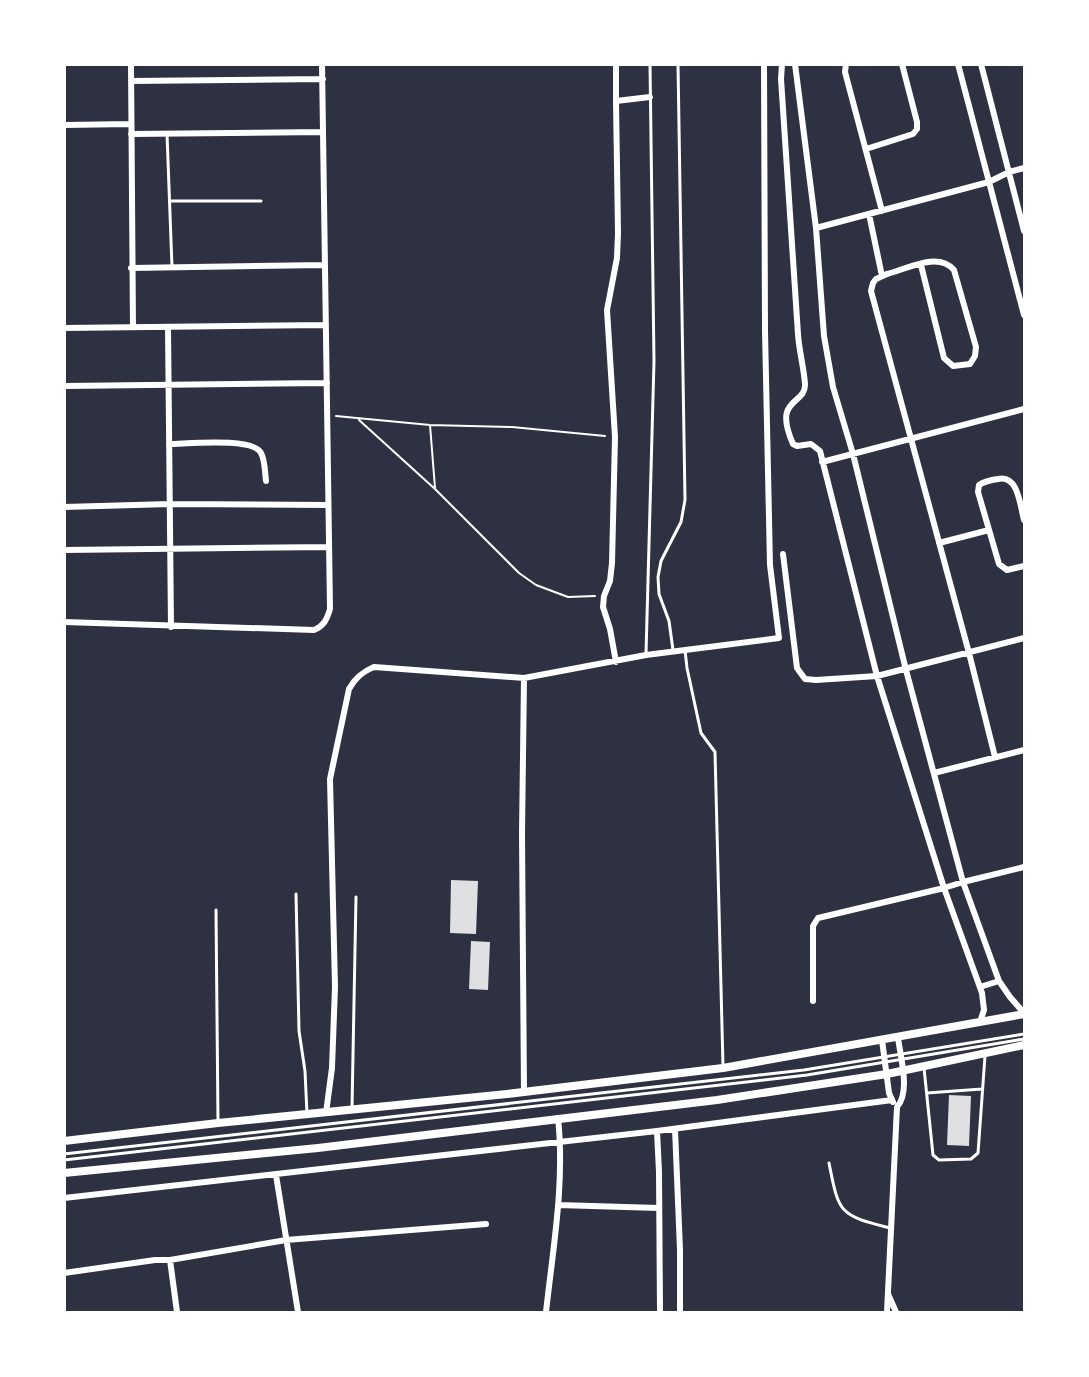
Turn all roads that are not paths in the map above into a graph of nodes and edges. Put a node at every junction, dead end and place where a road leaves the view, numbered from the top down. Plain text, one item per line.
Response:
1 (130, 64) edge
2 (322, 64) edge
3 (616, 64) edge
4 (650, 64) edge
5 (678, 64) edge
6 (764, 64) edge
7 (782, 64) edge
8 (795, 64) edge
9 (846, 64) edge
10 (902, 64) edge
11 (958, 64) edge
12 (981, 64) edge
13 (322, 79) junction
14 (131, 81) junction
15 (650, 97) junction
16 (616, 101) junction
17 (131, 124) junction
18 (64, 125) edge
19 (323, 132) junction
20 (131, 134) junction
21 (167, 134) junction
22 (866, 149) junction
23 (1024, 168) edge
24 (1009, 172) junction
25 (989, 182) junction
26 (170, 201) junction
27 (261, 201) dead end
28 (882, 211) junction
29 (869, 214) junction
30 (816, 228) junction
31 (1024, 231) edge
32 (325, 265) junction
33 (921, 265) junction
34 (172, 267) junction
35 (131, 268) junction
36 (882, 276) junction
37 (1024, 315) edge
38 (326, 325) junction
39 (133, 327) junction
40 (168, 327) junction
41 (64, 328) edge
42 (327, 383) junction
43 (168, 384) junction
44 (64, 386) edge
45 (1024, 409) edge
46 (910, 439) junction
47 (169, 444) junction
48 (853, 454) junction
49 (822, 462) junction
50 (266, 481) dead end
51 (170, 504) junction
52 (328, 505) junction
53 (64, 507) edge
54 (1024, 520) edge
55 (989, 530) junction
56 (939, 543) junction
57 (329, 547) junction
58 (171, 549) junction
59 (64, 550) edge
60 (783, 554) dead end
61 (1024, 566) edge
62 (64, 622) edge
63 (171, 627) junction
64 (1024, 638) edge
65 (685, 650) junction
66 (673, 652) junction
67 (969, 653) junction
68 (646, 656) junction
69 (616, 662) junction
70 (906, 670) junction
71 (877, 676) junction
72 (524, 678) junction
73 (1024, 750) edge
74 (994, 757) junction
75 (934, 773) junction
76 (1024, 867) edge
77 (963, 882) junction
78 (944, 888) junction
79 (296, 894) dead end
80 (356, 897) dead end
81 (216, 909) dead end
82 (999, 981) junction
83 (980, 987) junction
84 (813, 1001) dead end
85 (1024, 1014) edge
86 (980, 1022) junction
87 (1024, 1034) edge
88 (898, 1037) junction
89 (1024, 1039) edge
90 (882, 1040) junction
91 (1024, 1045) edge
92 (985, 1053) junction
93 (901, 1057) junction
94 (885, 1060) junction
95 (924, 1067) junction
96 (723, 1068) junction
97 (903, 1071) junction
98 (887, 1074) junction
99 (982, 1089) junction
100 (524, 1092) junction
101 (927, 1093) junction
102 (892, 1100) junction
103 (897, 1107) junction
104 (352, 1110) junction
105 (326, 1113) junction
106 (307, 1115) junction
107 (558, 1118) junction
108 (218, 1123) junction
109 (675, 1129) junction
110 (657, 1131) junction
111 (64, 1141) edge
112 (561, 1141) junction
113 (64, 1154) edge
114 (64, 1160) edge
115 (829, 1163) dead end
116 (64, 1173) edge
117 (276, 1175) junction
118 (64, 1198) edge
119 (558, 1205) junction
120 (659, 1208) junction
121 (486, 1224) dead end
122 (892, 1229) junction
123 (286, 1239) junction
124 (170, 1260) junction
125 (64, 1273) edge
126 (888, 1292) junction
127 (177, 1312) edge
128 (298, 1312) edge
129 (546, 1312) edge
130 (660, 1312) edge
131 (680, 1312) edge
132 (887, 1312) edge
133 (896, 1312) edge

1 - 14 street
2 - 13 street
3 - 16 street
4 - 15 lane
5 - 66 lane
6 - 65 street
7 - 49 street
8 - 30 street
9 - 22 street
10 - 22 street
11 - 25 street
12 - 24 street
13 - 14 street
13 - 19 street
14 - 17 street
15 - 16 street
15 - 68 lane
16 - 69 street
17 - 18 street
17 - 20 street
19 - 21 street
19 - 32 street
20 - 21 street
20 - 35 street
21 - 26 lane
22 - 28 street
23 - 24 street
24 - 25 street
24 - 31 street
25 - 28 street
25 - 37 street
26 - 27 lane
26 - 34 lane
28 - 29 street
29 - 30 street
29 - 36 street
30 - 48 street
32 - 34 street
32 - 38 street
33 - 33 street
33 - 36 street
34 - 35 street
35 - 39 street
36 - 46 street
38 - 40 street
38 - 42 street
39 - 40 street
39 - 41 street
40 - 43 street
42 - 43 street
42 - 52 street
43 - 44 street
43 - 47 street
45 - 46 street
46 - 48 street
46 - 56 street
47 - 50 street
47 - 51 street
48 - 49 street
48 - 70 street
49 - 71 street
51 - 52 street
51 - 53 street
51 - 58 street
52 - 57 street
54 - 55 street
55 - 56 street
55 - 61 street
56 - 67 street
57 - 58 street
57 - 63 street
58 - 59 street
58 - 63 street
60 - 71 street
62 - 63 street
64 - 67 street
65 - 66 street
65 - 96 lane
66 - 68 street
67 - 70 street
67 - 74 street
68 - 69 street
69 - 72 street
70 - 71 street
70 - 75 street
71 - 78 street
72 - 100 street
72 - 105 street
73 - 74 street
74 - 75 street
75 - 77 street
76 - 77 street
77 - 78 street
77 - 82 street
78 - 83 street
78 - 84 street
79 - 106 lane
80 - 104 lane
81 - 108 lane
82 - 83 street
82 - 85 street
83 - 86 street
85 - 86 main road
86 - 88 main road
87 - 93 lane
88 - 90 main road
88 - 93 street
89 - 93 lane
90 - 94 street
90 - 96 main road
91 - 92 main road
92 - 95 main road
92 - 99 lane
93 - 94 lane
93 - 97 street
94 - 98 street
94 - 113 lane
94 - 114 lane
95 - 97 main road
95 - 101 lane
96 - 100 main road
97 - 98 main road
97 - 103 street
98 - 102 street
98 - 107 main road
99 - 101 lane
99 - 101 lane
100 - 104 main road
102 - 103 street
102 - 109 street
103 - 122 street
104 - 105 main road
105 - 106 main road
106 - 108 main road
107 - 112 street
107 - 116 main road
108 - 111 main road
109 - 110 street
109 - 131 street
110 - 112 street
110 - 120 street
112 - 117 street
112 - 119 street
115 - 122 lane
117 - 118 street
117 - 123 street
119 - 120 street
119 - 129 street
120 - 130 street
121 - 123 street
122 - 126 street
123 - 124 street
123 - 128 street
124 - 125 street
124 - 127 street
126 - 132 street
126 - 133 street

